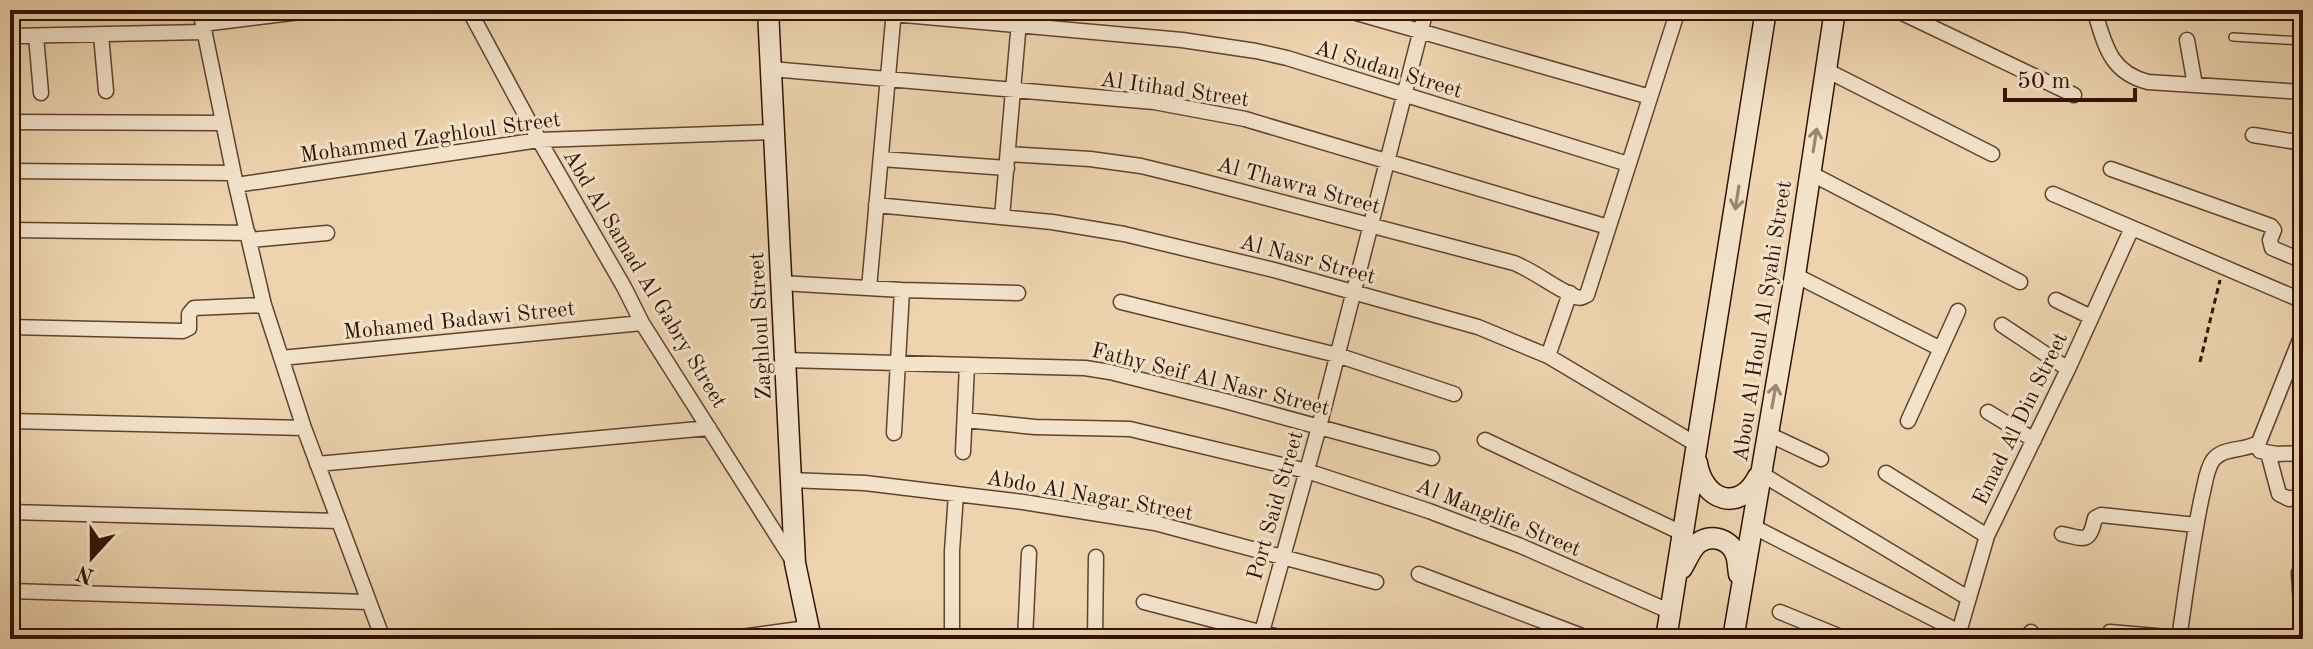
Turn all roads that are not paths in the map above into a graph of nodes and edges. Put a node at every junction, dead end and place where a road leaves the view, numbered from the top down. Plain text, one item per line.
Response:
1 (316, 10) edge
2 (469, 10) edge
3 (768, 10) edge
4 (1346, 10) edge
5 (1426, 10) edge
6 (1678, 10) edge
7 (1766, 10) edge
8 (1835, 10) edge
9 (1896, 10) edge
10 (2094, 10) edge
11 (893, 12) edge
12 (1362, 12) edge
13 (1019, 17) edge
14 (202, 22) edge
15 (1421, 31) junction
16 (101, 35) junction
17 (10, 36) edge
18 (36, 36) junction
19 (2233, 37) dead end
20 (2187, 40) dead end
21 (2303, 41) edge
22 (771, 69) junction
23 (1826, 70) junction
24 (888, 81) junction
25 (2195, 85) junction
26 (106, 91) dead end
27 (1013, 92) junction
28 (2303, 92) edge
29 (41, 93) dead end
30 (2074, 95) dead end
31 (1404, 96) junction
32 (1650, 97) junction
33 (10, 122) edge
34 (223, 123) junction
35 (774, 132) junction
36 (2253, 135) dead end
37 (539, 140) junction
38 (2303, 143) edge
39 (1992, 154) dead end
40 (881, 159) junction
41 (1387, 160) junction
42 (1007, 161) junction
43 (1628, 164) junction
44 (2111, 169) dead end
45 (10, 171) edge
46 (1810, 173) junction
47 (234, 179) junction
48 (2053, 194) dead end
49 (876, 205) junction
50 (1002, 217) junction
51 (1371, 226) junction
52 (1608, 227) junction
53 (2132, 228) junction
54 (10, 230) edge
55 (327, 233) dead end
56 (249, 236) junction
57 (2303, 261) edge
58 (1795, 275) junction
59 (2020, 282) dead end
60 (781, 283) junction
61 (869, 288) junction
62 (902, 290) junction
63 (1353, 292) junction
64 (1018, 293) dead end
65 (1570, 293) junction
66 (2056, 300) dead end
67 (2303, 301) edge
68 (1121, 302) dead end
69 (264, 305) junction
70 (1958, 311) dead end
71 (2091, 317) junction
72 (642, 323) junction
73 (2002, 325) dead end
74 (10, 327) edge
75 (2303, 332) edge
76 (1941, 349) junction
77 (1337, 355) junction
78 (1548, 356) junction
79 (281, 358) junction
80 (785, 360) junction
81 (898, 362) junction
82 (967, 365) junction
83 (2068, 369) junction
84 (1454, 394) dead end
85 (1988, 412) dead end
86 (965, 420) junction
87 (10, 421) edge
88 (1908, 421) dead end
89 (1319, 427) junction
90 (304, 428) junction
91 (709, 428) junction
92 (894, 433) dead end
93 (1768, 434) junction
94 (1485, 440) dead end
95 (2034, 440) junction
96 (2251, 447) junction
97 (963, 452) dead end
98 (1698, 453) junction
99 (2268, 453) junction
100 (2303, 453) edge
101 (1432, 458) dead end
102 (1821, 459) dead end
103 (317, 464) junction
104 (1307, 471) junction
105 (1760, 473) junction
106 (1886, 473) dead end
107 (790, 480) junction
108 (956, 494) junction
109 (2303, 495) edge
110 (10, 512) edge
111 (338, 521) junction
112 (2196, 525) junction
113 (1752, 526) junction
114 (1684, 534) junction
115 (2062, 534) dead end
116 (1987, 536) junction
117 (1029, 553) dead end
118 (1096, 557) dead end
119 (1283, 557) junction
120 (795, 563) junction
121 (2299, 573) dead end
122 (1419, 574) dead end
123 (1677, 578) junction
124 (1376, 582) dead end
125 (1741, 590) junction
126 (10, 591) edge
127 (1968, 598) junction
128 (368, 602) junction
129 (1144, 602) dead end
130 (1671, 612) junction
131 (1780, 612) dead end
132 (1942, 623) junction
133 (1959, 632) junction
134 (809, 634) edge
135 (1261, 635) edge
136 (2179, 638) edge
137 (383, 639) edge
138 (727, 639) edge
139 (952, 639) edge
140 (1025, 639) edge
141 (1095, 639) edge
142 (1286, 639) edge
143 (1590, 639) edge
144 (1666, 639) edge
145 (1733, 639) edge
146 (1846, 639) edge
147 (1937, 639) edge
148 (1973, 639) edge
149 (2107, 639) edge
150 (2190, 639) edge
151 (2303, 639) edge

1 - 14 street
2 - 37 street, Abd Al Samad Al Gabry Street
3 - 22 main road, Zaghloul Street
4 - 12 street
5 - 15 street, Port Said Street
6 - 32 street
7 -> 98 main road, Abou Al Houl Al Syahi Street
8 - 23 main road, Abou Al Houl Al Syahi Street
9 - 30 street
10 - 25 street
11 - 13 street, Al Sudan Street
11 - 24 street
12 - 15 street
13 - 27 street
13 - 31 street, Al Sudan Street
14 - 16 street
14 - 34 street
15 - 31 street, Port Said Street
15 - 32 street
16 - 18 street
16 - 26 street
17 - 18 street
18 - 29 street
19 - 21 lane
20 - 25 street
22 - 24 street, Al Itihad Street
22 - 35 main road, Zaghloul Street
23 - 39 street
46 -> 23 main road, Abou Al Houl Al Syahi Street
24 - 27 street, Al Itihad Street
24 - 40 street
25 - 28 street
27 - 41 street, Al Itihad Street
27 - 42 street
31 - 41 street, Port Said Street
31 - 43 street, Al Sudan Street
32 - 43 street
33 - 34 street
34 - 47 street
35 - 37 street, Mohammed Zaghloul Street
35 - 60 main road, Zaghloul Street
36 - 38 street
37 - 47 street, Mohammed Zaghloul Street
37 - 72 street, Abd Al Samad Al Gabry Street
40 - 42 street, Al Thawra Street
40 - 49 street
41 - 51 street, Port Said Street
41 - 52 street, Al Itihad Street
42 - 50 street
42 - 51 street, Al Thawra Street
43 - 52 street
44 - 57 street
45 - 47 street, Mohammed Zaghloul Street
46 - 58 main road, Abou Al Houl Al Syahi Street
46 - 59 street
47 - 56 street
48 - 53 street
49 - 50 street, Al Nasr Street
49 - 61 street
50 - 63 street, Al Nasr Street
51 - 63 street, Port Said Street
51 - 65 street, Al Thawra Street
52 - 65 street
53 - 67 street
53 - 71 street, Emad Al Din Street
54 - 56 street
55 - 56 street
56 - 69 street
58 - 76 street
93 -> 58 main road, Abou Al Houl Al Syahi Street
60 - 61 street
60 - 80 main road, Zaghloul Street
61 - 62 street
62 - 64 street
62 - 81 street
63 - 77 street, Port Said Street
63 - 78 street, Al Nasr Street
65 - 78 street
66 - 71 street
68 - 77 street
69 - 74 street
69 - 79 street
70 - 76 street
71 - 83 street, Emad Al Din Street
72 - 79 street, Mohamed Badawi Street
72 - 91 street, Abd Al Samad Al Gabry Street
73 - 83 street
75 - 96 street
76 - 88 street
77 - 84 street
77 - 89 street, Port Said Street
78 - 98 street, Al Nasr Street
79 - 90 street
80 - 81 street, Fathy Seif Al Nasr Street
80 - 107 main road, Zaghloul Street
81 - 82 street, Fathy Seif Al Nasr Street
81 - 92 street
82 - 86 street
82 - 89 street, Fathy Seif Al Nasr Street
83 - 95 street, Emad Al Din Street
85 - 95 street
86 - 97 street
86 - 104 street, Al Manglife Street
87 - 90 street
89 - 101 street, Fathy Seif Al Nasr Street
89 - 104 street, Port Said Street
90 - 103 street
91 - 103 street
91 - 120 street, Abd Al Samad Al Gabry Street
93 - 102 street
93 - 105 main road, Abou Al Houl Al Syahi Street
94 - 114 street
95 - 116 street, Emad Al Din Street
96 - 99 street
96 - 112 street
98 - 105 main road
98 - 114 main road, Abou Al Houl Al Syahi Street
99 - 100 street
99 - 109 street
103 - 111 street
104 - 119 street, Port Said Street
104 - 130 street, Al Manglife Street
105 - 113 main road, Abou Al Houl Al Syahi Street
105 - 127 street
106 - 116 street
107 - 108 street, Abdo Al Nagar Street
107 - 120 main road, Zaghloul Street
108 - 119 street, Abdo Al Nagar Street
108 - 139 street
110 - 111 street
111 - 128 street
112 - 115 street
112 - 136 street
113 - 125 main road, Abou Al Houl Al Syahi Street
113 - 132 street
114 - 123 main road, Abou Al Houl Al Syahi Street
116 - 127 street, Emad Al Din Street
117 - 140 street
118 - 141 street
119 - 124 street, Abdo Al Nagar Street
119 - 135 street, Port Said Street
120 - 134 main road, Zaghloul Street
121 - 151 street
122 - 143 street
123 - 125 main road
123 - 130 main road, Abou Al Houl Al Syahi Street
125 - 145 main road, Abou Al Houl Al Syahi Street
126 - 128 street
127 - 133 street, Emad Al Din Street
128 - 137 street
129 - 135 street
130 - 144 main road, Abou Al Houl Al Syahi Street
131 - 146 street
132 - 133 street
132 - 147 street
133 - 148 street
134 - 138 street
135 - 142 street
136 - 149 street
136 - 150 street

